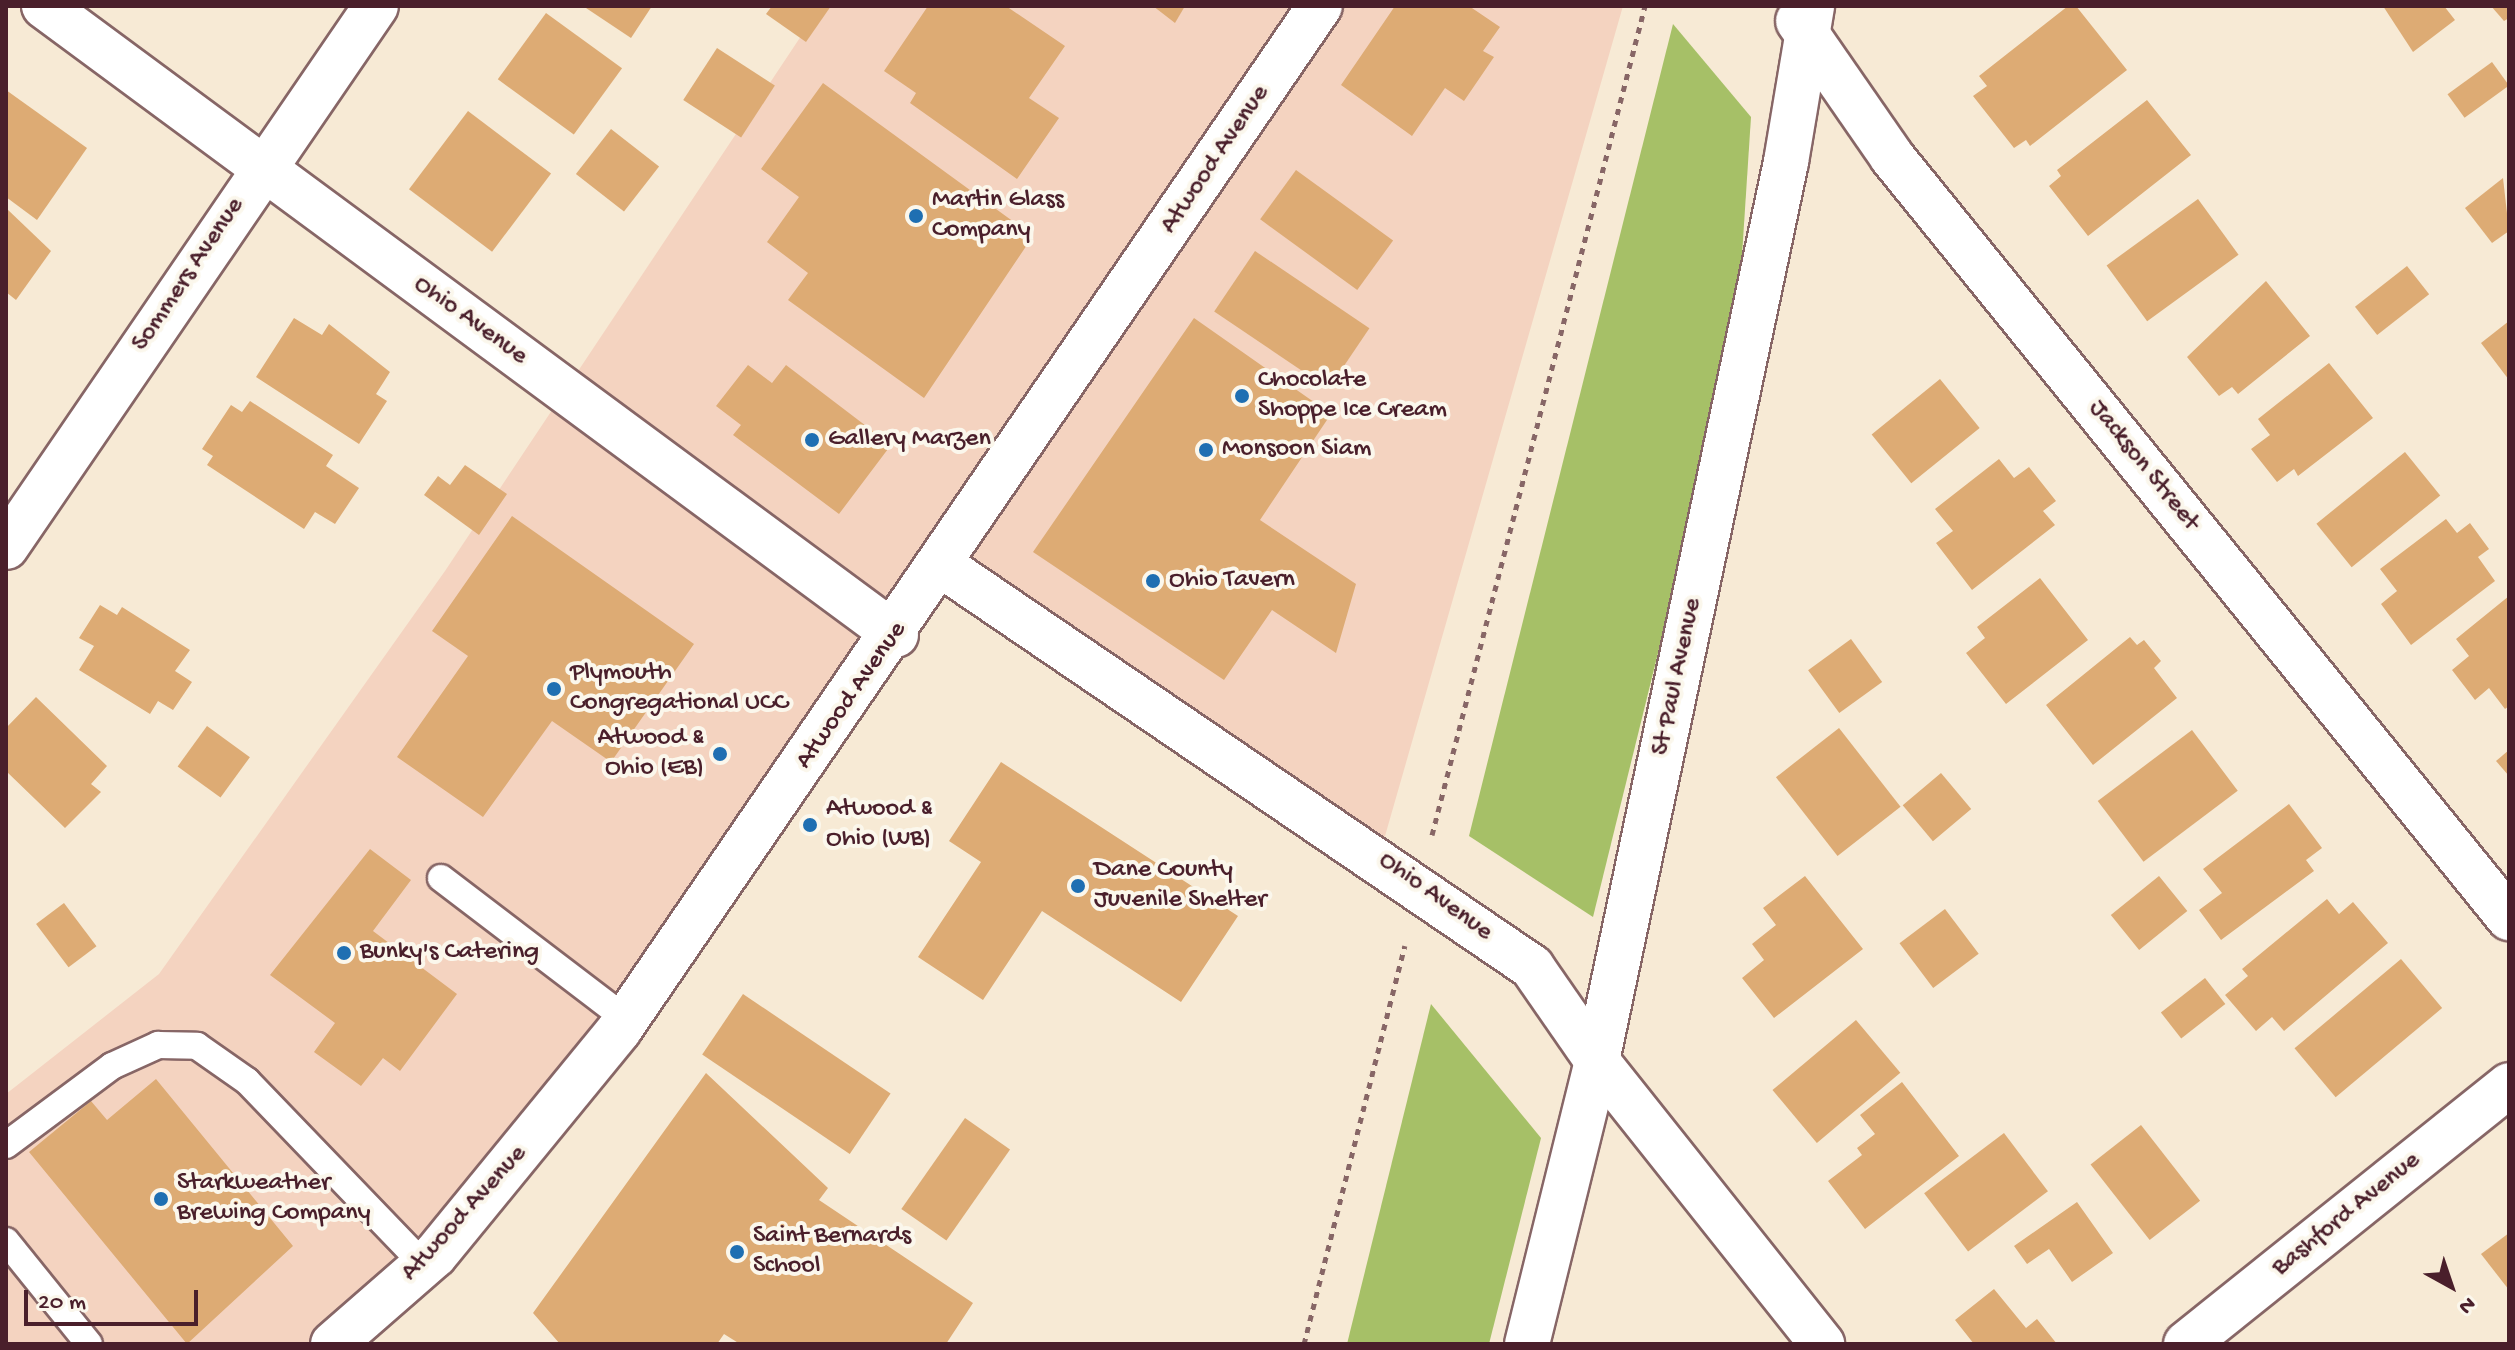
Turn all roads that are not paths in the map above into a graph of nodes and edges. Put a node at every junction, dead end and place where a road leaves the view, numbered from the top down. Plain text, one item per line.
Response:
1 (44, 6) edge
2 (376, 6) edge
3 (1320, 6) edge
4 (1801, 14) edge
5 (262, 167) junction
6 (6, 547) edge
7 (941, 565) junction
8 (896, 635) junction
9 (441, 878) dead end
10 (2509, 918) edge
11 (626, 1019) junction
12 (1597, 1061) junction
13 (2509, 1085) edge
14 (6, 1145) edge
15 (6, 1241) edge
16 (424, 1265) junction
17 (89, 1344) edge
18 (333, 1344) edge
19 (1527, 1344) edge
20 (1822, 1344) edge
21 (2186, 1344) edge

1 - 5 street, Ohio Avenue
2 - 5 street, Sommers Avenue
3 - 7 street, Atwood Avenue
4 - 10 street, Jackson Street
4 - 12 street, St Paul Avenue
5 - 6 street, Sommers Avenue
5 - 8 street, Ohio Avenue
7 - 8 street, Atwood Avenue
7 - 12 street, Ohio Avenue
8 - 11 street, Atwood Avenue
9 - 11 lane
11 - 16 street, Atwood Avenue
12 - 19 street, St Paul Avenue
12 - 20 street, Ohio Avenue
13 - 21 street, Bashford Avenue
14 - 16 lane
15 - 17 lane
16 - 18 street, Atwood Avenue

